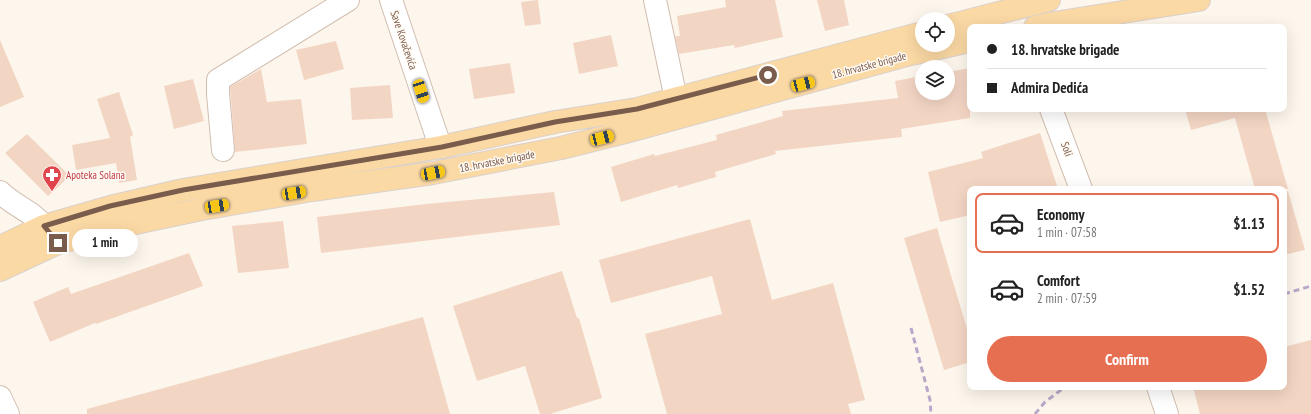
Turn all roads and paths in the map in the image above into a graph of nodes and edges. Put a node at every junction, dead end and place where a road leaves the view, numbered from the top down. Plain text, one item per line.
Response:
1 (348, 0) edge
2 (391, 0) edge
3 (655, 0) edge
4 (1049, 0) edge
5 (1199, 0) edge
6 (1024, 17) edge
7 (1049, 24) edge
8 (955, 25) edge
9 (915, 35) edge
10 (967, 42) edge
11 (676, 99) junction
12 (1052, 112) edge
13 (442, 147) junction
14 (223, 150) dead end
15 (1081, 186) edge
16 (0, 192) edge
17 (51, 235) junction
18 (0, 247) edge
19 (0, 270) edge
20 (1159, 390) edge
21 (0, 397) edge
22 (8, 414) edge
23 (1167, 414) edge

1 - 14 street
2 - 13 street, Save Kovačevića
3 - 11 street
4 - 6 main road
5 - 7 main road
6 - 8 main road
9 - 11 main road, 18. hrvatske brigade
10 - 17 main road, 18. hrvatske brigade
11 - 13 main road, 18. hrvatske brigade
12 - 15 street, Soli
13 - 17 main road, 18. hrvatske brigade
16 - 17 street
17 - 18 main road, 18. hrvatske brigade
17 - 19 main road, 18. hrvatske brigade
20 - 23 street
21 - 22 street

